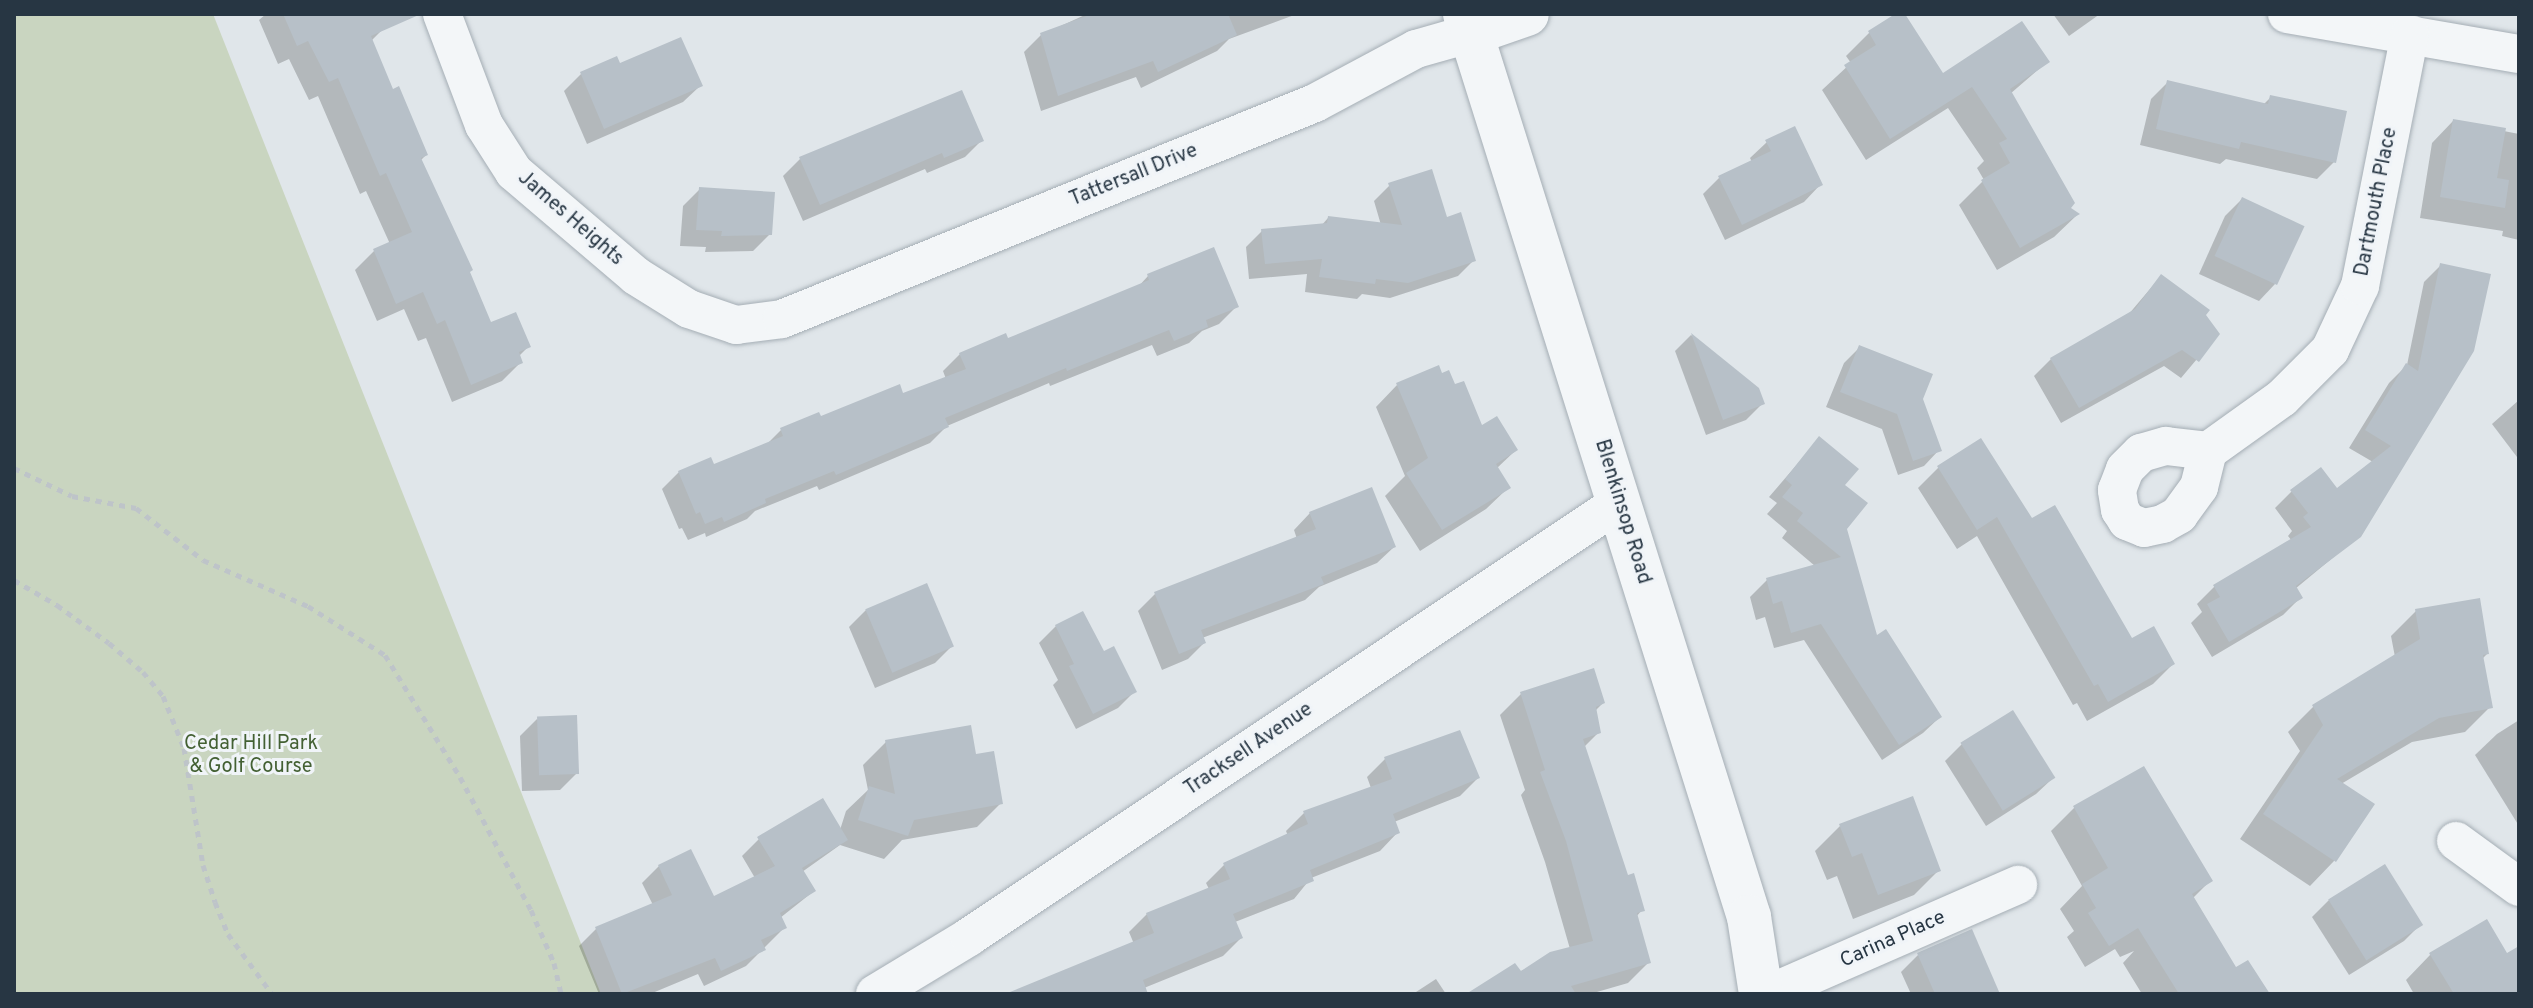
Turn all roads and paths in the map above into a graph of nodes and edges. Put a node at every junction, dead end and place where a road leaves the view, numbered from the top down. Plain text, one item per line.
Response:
1 (442, 14) edge
2 (1527, 14) edge
3 (2287, 14) edge
4 (1469, 23) edge
5 (2410, 34) junction
6 (2519, 54) edge
7 (736, 325) joint
8 (2208, 451) dead end
9 (14, 468) edge
10 (1620, 502) junction
11 (14, 580) edge
12 (2456, 841) dead end
13 (2018, 885) dead end
14 (2519, 887) edge
15 (272, 994) edge
16 (561, 994) edge
17 (875, 994) edge
18 (1761, 994) edge
19 (1768, 994) edge

1 - 7 street, James Heights
2 - 4 street, Tattersall Drive
3 - 5 street
4 - 7 street, Tattersall Drive
4 - 10 street, Blenkinsop Road
5 - 6 street
5 - 8 street, Dartmouth Place
9 - 16 path
10 - 17 street, Tracksell Avenue
10 - 18 street, Blenkinsop Road
11 - 15 path
12 - 14 street
13 - 19 street, Carina Place

